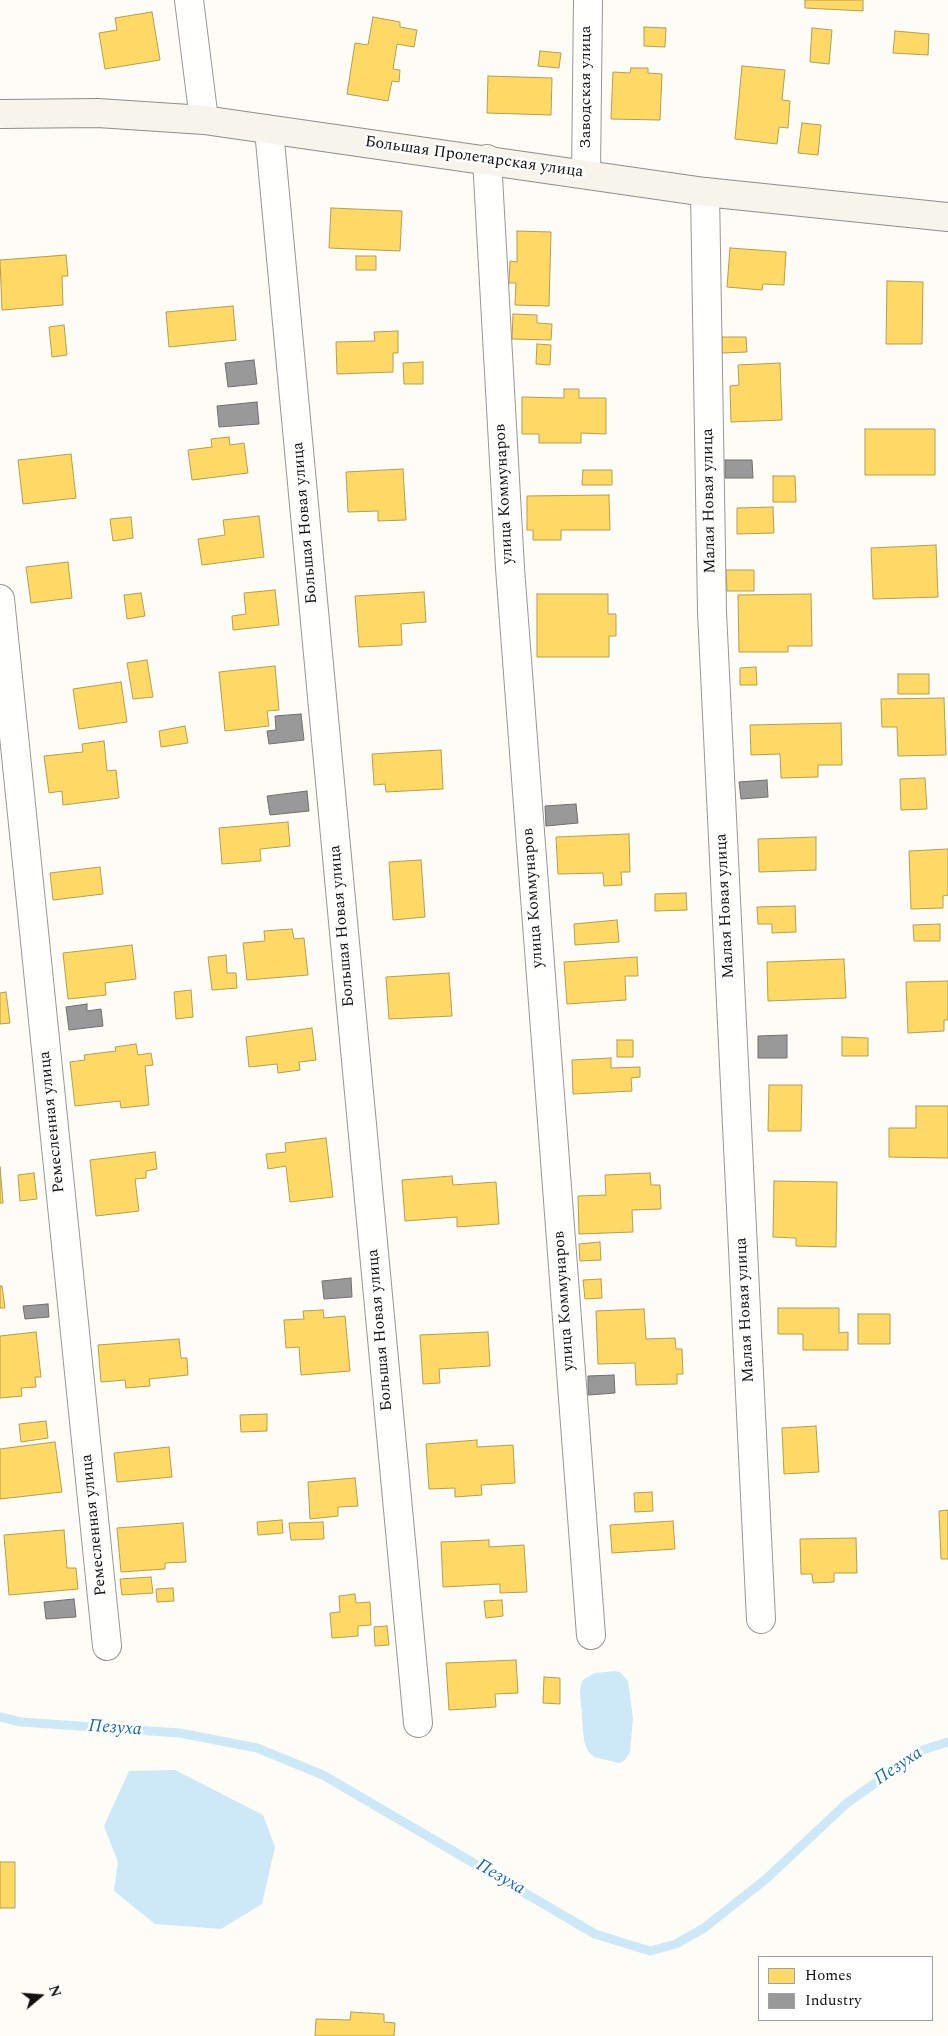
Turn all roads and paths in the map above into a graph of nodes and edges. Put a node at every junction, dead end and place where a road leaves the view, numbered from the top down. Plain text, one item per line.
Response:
1 (189, 0) edge
2 (588, 0) edge
3 (0, 114) edge
4 (204, 120) junction
5 (269, 130) junction
6 (486, 159) junction
7 (586, 174) junction
8 (705, 192) junction
9 (948, 217) edge
10 (0, 599) edge
11 (762, 1619) dead end
12 (591, 1635) dead end
13 (107, 1646) dead end
14 (418, 1723) dead end

1 - 4 street
2 - 7 street, Заводская улица
3 - 4 street, Большая Пролетарская улица
4 - 5 street, Большая Пролетарская улица
5 - 6 street, Большая Пролетарская улица
5 - 14 street, Большая Новая улица
6 - 7 street, Большая Пролетарская улица
6 - 12 street, улица Коммунаров
7 - 8 street, Большая Пролетарская улица
8 - 9 street, Большая Пролетарская улица
8 - 11 street, Малая Новая улица
10 - 13 street, Ремесленная улица

